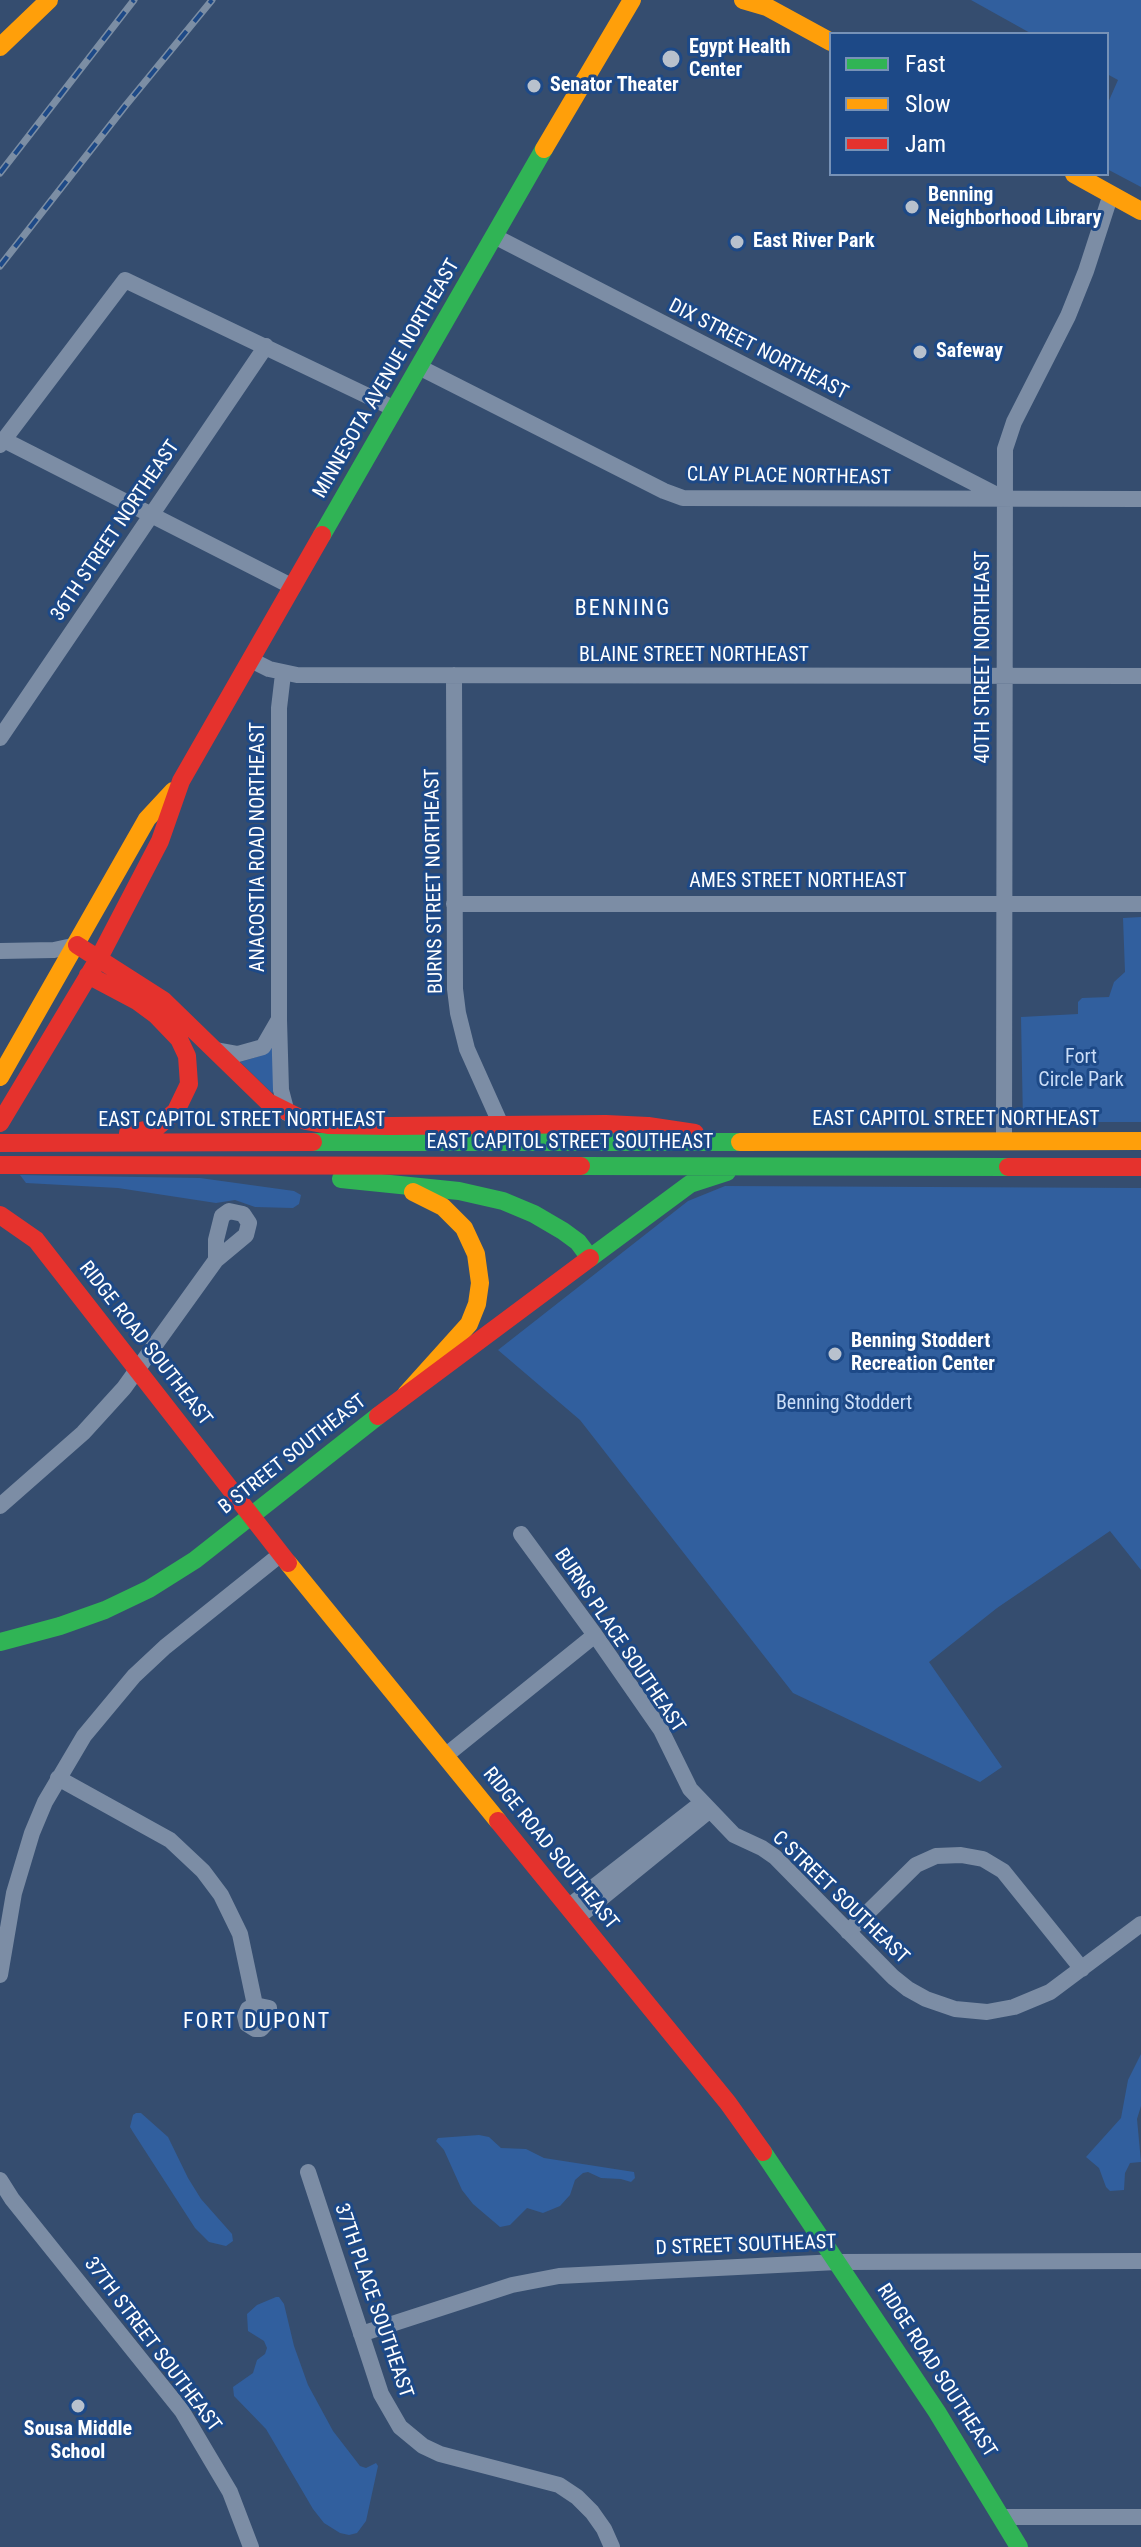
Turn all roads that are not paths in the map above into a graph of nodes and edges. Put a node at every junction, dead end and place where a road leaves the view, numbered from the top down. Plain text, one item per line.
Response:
1 (35, 0) edge
2 (49, 0) edge
3 (632, 0) edge
4 (743, 0) edge
5 (763, 4) edge
6 (829, 41) edge
7 (0, 44) edge
8 (1078, 176) edge
9 (1111, 194) junction
10 (1141, 211) edge
11 (494, 236) junction
12 (266, 346) junction
13 (419, 367) junction
14 (395, 409) junction
15 (2, 442) edge
16 (1004, 498) junction
17 (1141, 499) edge
18 (151, 515) junction
19 (293, 587) junction
20 (251, 660) junction
21 (283, 674) junction
22 (454, 675) junction
23 (1004, 676) junction
24 (1141, 676) edge
25 (0, 738) edge
26 (181, 781) junction
27 (454, 904) junction
28 (1003, 904) junction
29 (1141, 904) edge
30 (77, 945) junction
31 (0, 951) edge
32 (47, 951) junction
33 (99, 958) junction
34 (66, 963) junction
35 (88, 975) junction
36 (279, 1020) junction
37 (216, 1050) junction
38 (0, 1077) edge
39 (287, 1113) junction
40 (0, 1123) edge
41 (501, 1125) junction
42 (1004, 1141) junction
43 (1141, 1141) edge
44 (9, 1143) edge
45 (771, 1144) junction
46 (0, 1165) edge
47 (195, 1165) junction
48 (770, 1165) junction
49 (1141, 1167) edge
50 (379, 1184) junction
51 (0, 1215) edge
52 (590, 1258) junction
53 (216, 1260) dead end
54 (138, 1371) junction
55 (406, 1394) junction
56 (0, 1506) edge
57 (252, 1517) junction
58 (521, 1534) dead end
59 (281, 1554) junction
60 (595, 1635) junction
61 (0, 1642) edge
62 (445, 1756) junction
63 (58, 1778) junction
64 (706, 1806) junction
65 (572, 1912) junction
66 (848, 1932) junction
67 (1138, 1932) edge
68 (1082, 1969) junction
69 (0, 1975) edge
70 (255, 2005) dead end
71 (308, 2172) dead end
72 (0, 2180) edge
73 (1141, 2261) edge
74 (837, 2262) junction
75 (361, 2334) junction
76 (1002, 2517) junction
77 (1141, 2517) edge
78 (251, 2547) edge
79 (612, 2547) edge
80 (1019, 2547) edge

1 - 7 main road
2 - 7 main road
3 - 11 main road, MINNESOTA AVENUE NORTHEAST
4 - 5 main road
5 - 6 main road
8 - 9 main road
9 - 10 main road
9 - 16 street, 40TH STREET NORTHEAST
11 - 13 main road, MINNESOTA AVENUE NORTHEAST
11 - 16 street, DIX STREET NORTHEAST
12 - 14 street
12 - 15 street
12 - 18 street, 36TH STREET NORTHEAST
13 - 14 main road, MINNESOTA AVENUE NORTHEAST
13 - 16 street, CLAY PLACE NORTHEAST
14 - 19 main road, MINNESOTA AVENUE NORTHEAST
15 - 18 street
16 - 17 street, CLAY PLACE NORTHEAST
16 - 23 street, 40TH STREET NORTHEAST
18 - 19 street
18 - 25 street, 36TH STREET NORTHEAST
19 - 20 main road, MINNESOTA AVENUE NORTHEAST
20 - 21 street, BLAINE STREET NORTHEAST
20 - 26 main road, MINNESOTA AVENUE NORTHEAST
21 - 22 street, BLAINE STREET NORTHEAST
21 - 36 street, ANACOSTIA ROAD NORTHEAST
22 - 23 street, BLAINE STREET NORTHEAST
22 - 27 street, BURNS STREET NORTHEAST
23 - 24 street, BLAINE STREET NORTHEAST
23 - 28 street, 40TH STREET NORTHEAST
26 - 30 main road, MINNESOTA AVENUE NORTHEAST
26 - 33 main road, MINNESOTA AVENUE NORTHEAST
27 - 28 street, AMES STREET NORTHEAST
27 - 41 street, BURNS STREET NORTHEAST
28 - 29 street, AMES STREET NORTHEAST
28 - 42 street, 40TH STREET NORTHEAST
30 - 32 street
30 - 33 main road
30 - 34 main road, MINNESOTA AVENUE NORTHEAST
31 - 32 street
32 - 34 street
33 - 35 main road, MINNESOTA AVENUE NORTHEAST
33 - 37 main road, EAST CAPITOL STREET NORTHEAST
34 - 35 main road
34 - 38 main road, MINNESOTA AVENUE NORTHEAST
35 - 40 main road, MINNESOTA AVENUE NORTHEAST
35 - 44 main road
36 - 37 street
36 - 39 street, ANACOSTIA ROAD NORTHEAST
37 - 39 main road, EAST CAPITOL STREET NORTHEAST
39 - 41 main road, EAST CAPITOL STREET NORTHEAST
41 - 45 main road, EAST CAPITOL STREET NORTHEAST
42 - 43 main road, EAST CAPITOL STREET NORTHEAST
42 - 45 main road, EAST CAPITOL STREET NORTHEAST
44 - 45 main road, EAST CAPITOL STREET NORTHEAST
46 - 47 main road, EAST CAPITOL STREET SOUTHEAST
47 - 48 main road, EAST CAPITOL STREET SOUTHEAST
47 - 50 main road
48 - 49 main road, EAST CAPITOL STREET SOUTHEAST
48 - 52 main road, B STREET SOUTHEAST
50 - 52 main road
50 - 55 main road
51 - 54 main road, RIDGE ROAD SOUTHEAST
52 - 55 main road, B STREET SOUTHEAST
53 - 54 street
54 - 56 street
54 - 57 main road, RIDGE ROAD SOUTHEAST
55 - 57 main road, B STREET SOUTHEAST
57 - 59 main road, RIDGE ROAD SOUTHEAST
57 - 61 main road, B STREET SOUTHEAST
58 - 60 street, BURNS PLACE SOUTHEAST
59 - 62 main road, RIDGE ROAD SOUTHEAST
59 - 63 street
60 - 62 street
60 - 64 street, BURNS PLACE SOUTHEAST
62 - 65 main road, RIDGE ROAD SOUTHEAST
63 - 69 street
63 - 70 street
64 - 65 street
64 - 66 street, C STREET SOUTHEAST
65 - 74 main road, RIDGE ROAD SOUTHEAST
66 - 68 street, C STREET SOUTHEAST
66 - 68 street
67 - 68 street, C STREET SOUTHEAST
71 - 75 street, 37TH PLACE SOUTHEAST
72 - 78 street, 37TH STREET SOUTHEAST
73 - 74 street, D STREET SOUTHEAST
74 - 75 street, D STREET SOUTHEAST
74 - 76 main road, RIDGE ROAD SOUTHEAST
75 - 79 street, 37TH PLACE SOUTHEAST
76 - 77 street
76 - 80 main road, RIDGE ROAD SOUTHEAST

